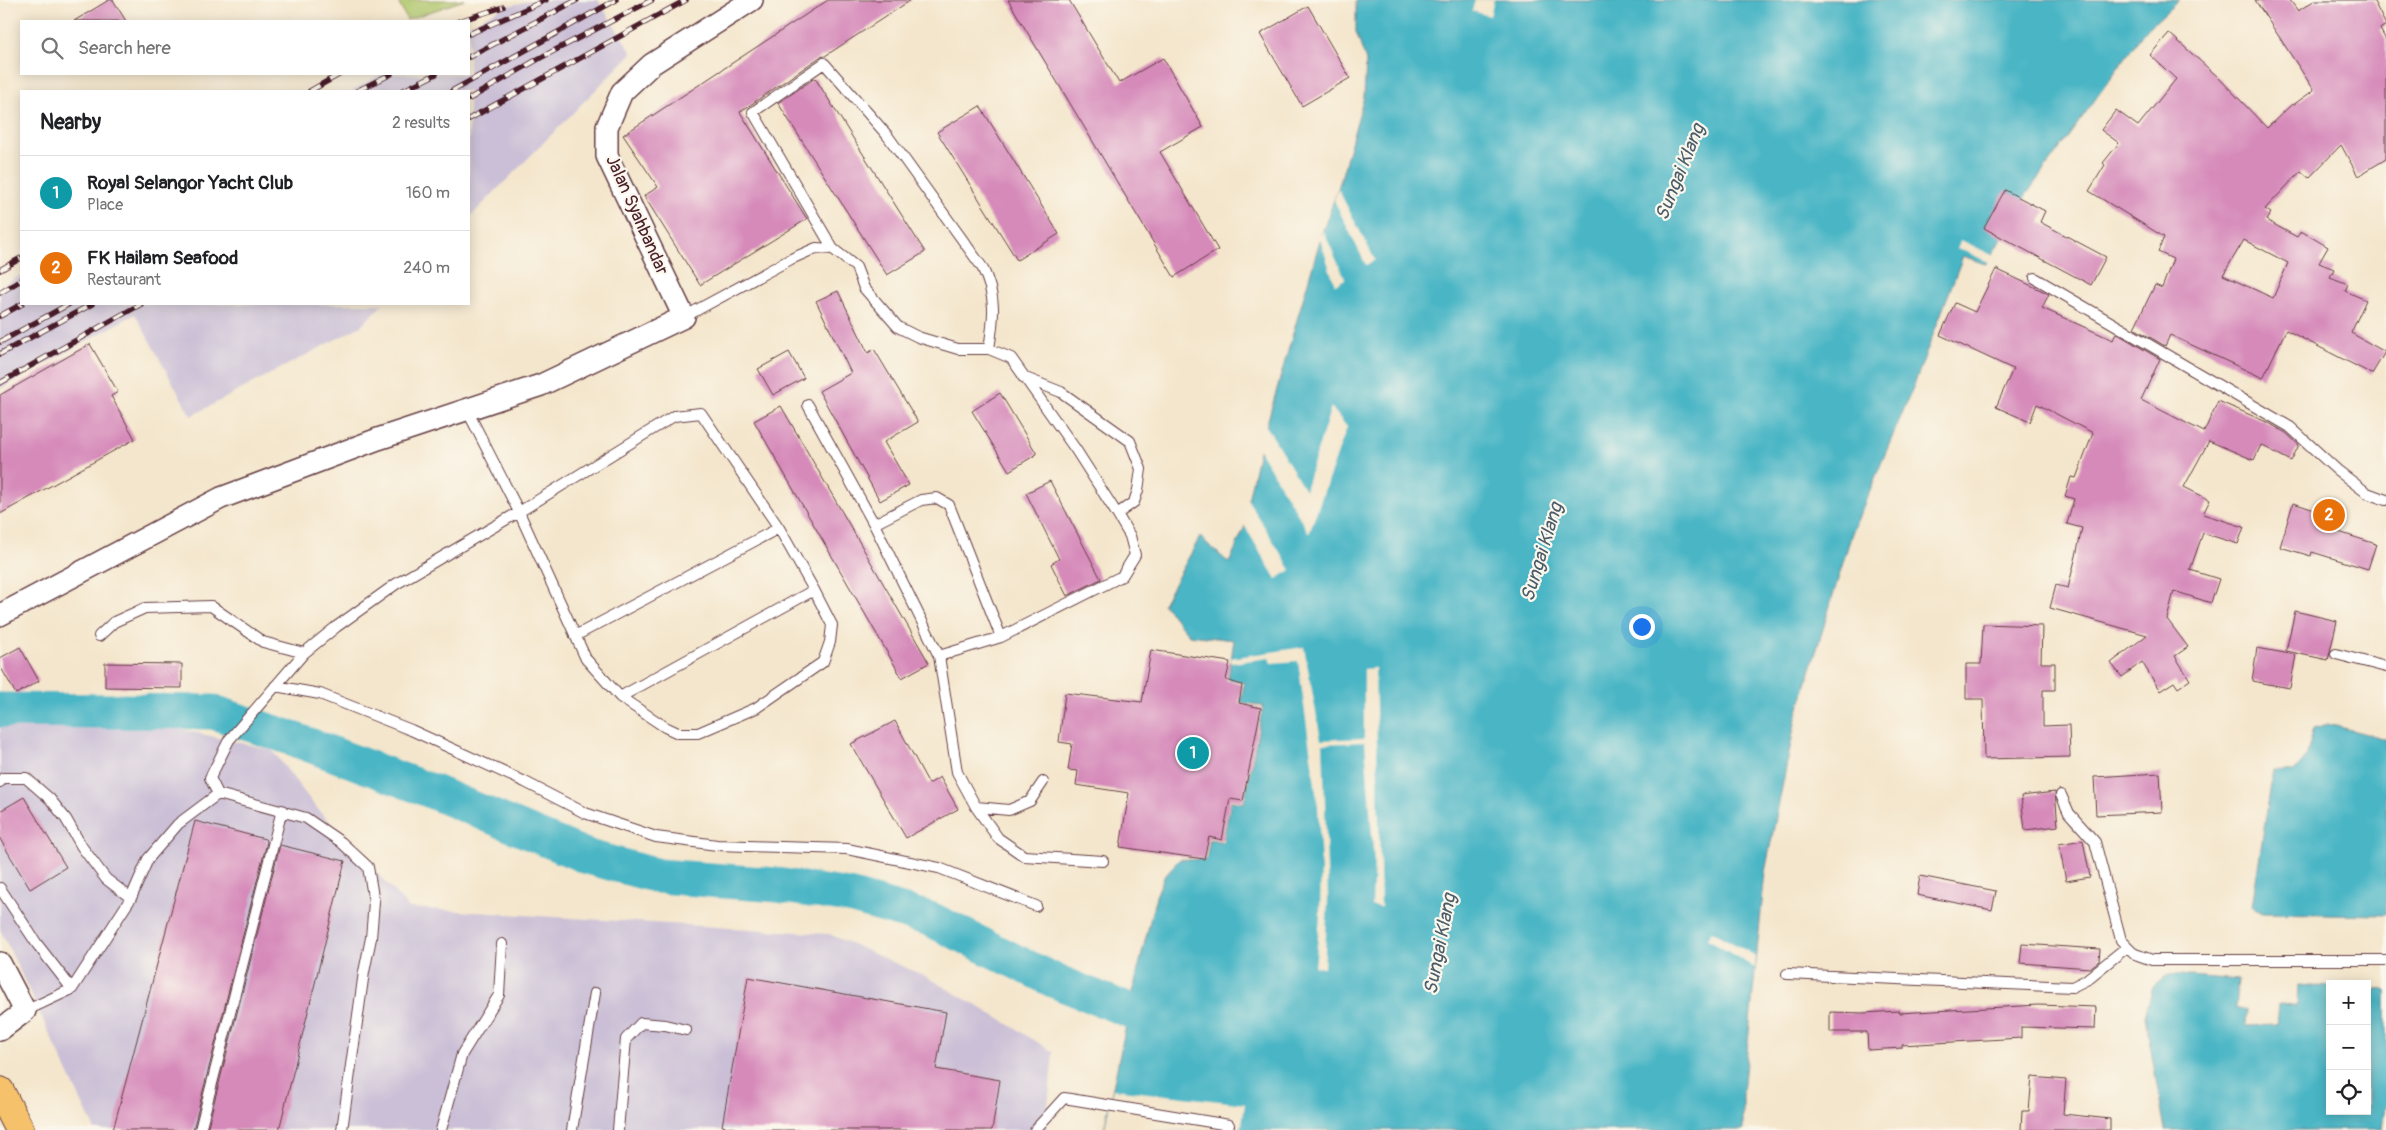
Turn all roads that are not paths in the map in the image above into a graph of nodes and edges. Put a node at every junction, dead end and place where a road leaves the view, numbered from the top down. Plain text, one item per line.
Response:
1 (752, 0) edge
2 (833, 249) junction
3 (2035, 278) dead end
4 (684, 316) junction
5 (989, 349) junction
6 (1022, 376) junction
7 (808, 405) dead end
8 (467, 410) junction
9 (2386, 500) edge
10 (519, 512) junction
11 (1117, 514) junction
12 (874, 524) junction
13 (778, 528) junction
14 (814, 590) junction
15 (0, 615) edge
16 (99, 636) dead end
17 (575, 636) junction
18 (1002, 637) junction
19 (304, 654) junction
20 (2336, 654) dead end
21 (939, 656) junction
22 (2386, 667) edge
23 (275, 686) junction
24 (620, 696) junction
25 (0, 782) edge
26 (1044, 782) dead end
27 (218, 794) junction
28 (2061, 795) dead end
29 (976, 807) junction
30 (282, 810) junction
31 (1103, 860) dead end
32 (0, 888) edge
33 (131, 898) junction
34 (1036, 906) dead end
35 (502, 944) dead end
36 (2127, 947) junction
37 (2386, 960) edge
38 (0, 963) edge
39 (1787, 974) dead end
40 (72, 989) junction
41 (595, 993) dead end
42 (25, 1011) junction
43 (0, 1030) edge
44 (686, 1030) dead end
45 (0, 1090) edge
46 (1230, 1125) dead end
47 (20, 1130) edge
48 (200, 1130) edge
49 (342, 1130) edge
50 (441, 1130) edge
51 (572, 1130) edge
52 (618, 1130) edge
53 (1035, 1130) edge

1 - 4 street, Jalan Syahbandar
2 - 4 lane
2 - 5 lane
2 - 5 lane
3 - 9 lane
4 - 8 street
5 - 6 lane
6 - 11 lane
6 - 11 lane
7 - 12 lane
8 - 10 lane
8 - 15 street
10 - 13 lane
10 - 17 lane
10 - 19 lane
11 - 18 lane
12 - 18 lane
12 - 21 lane
13 - 14 lane
13 - 17 lane
14 - 24 lane
14 - 24 lane
16 - 19 lane
17 - 24 lane
18 - 21 lane
19 - 23 lane
20 - 22 lane
21 - 29 lane
23 - 27 lane
23 - 34 lane
25 - 33 lane
26 - 29 lane
27 - 30 lane
27 - 33 lane
28 - 36 lane
29 - 31 lane
30 - 48 lane
30 - 49 lane
32 - 40 lane
33 - 40 lane
35 - 50 lane
36 - 37 lane
36 - 39 lane
38 - 42 street
40 - 42 lane
41 - 51 lane
42 - 43 street
44 - 52 lane
45 - 47 main road
46 - 53 lane

